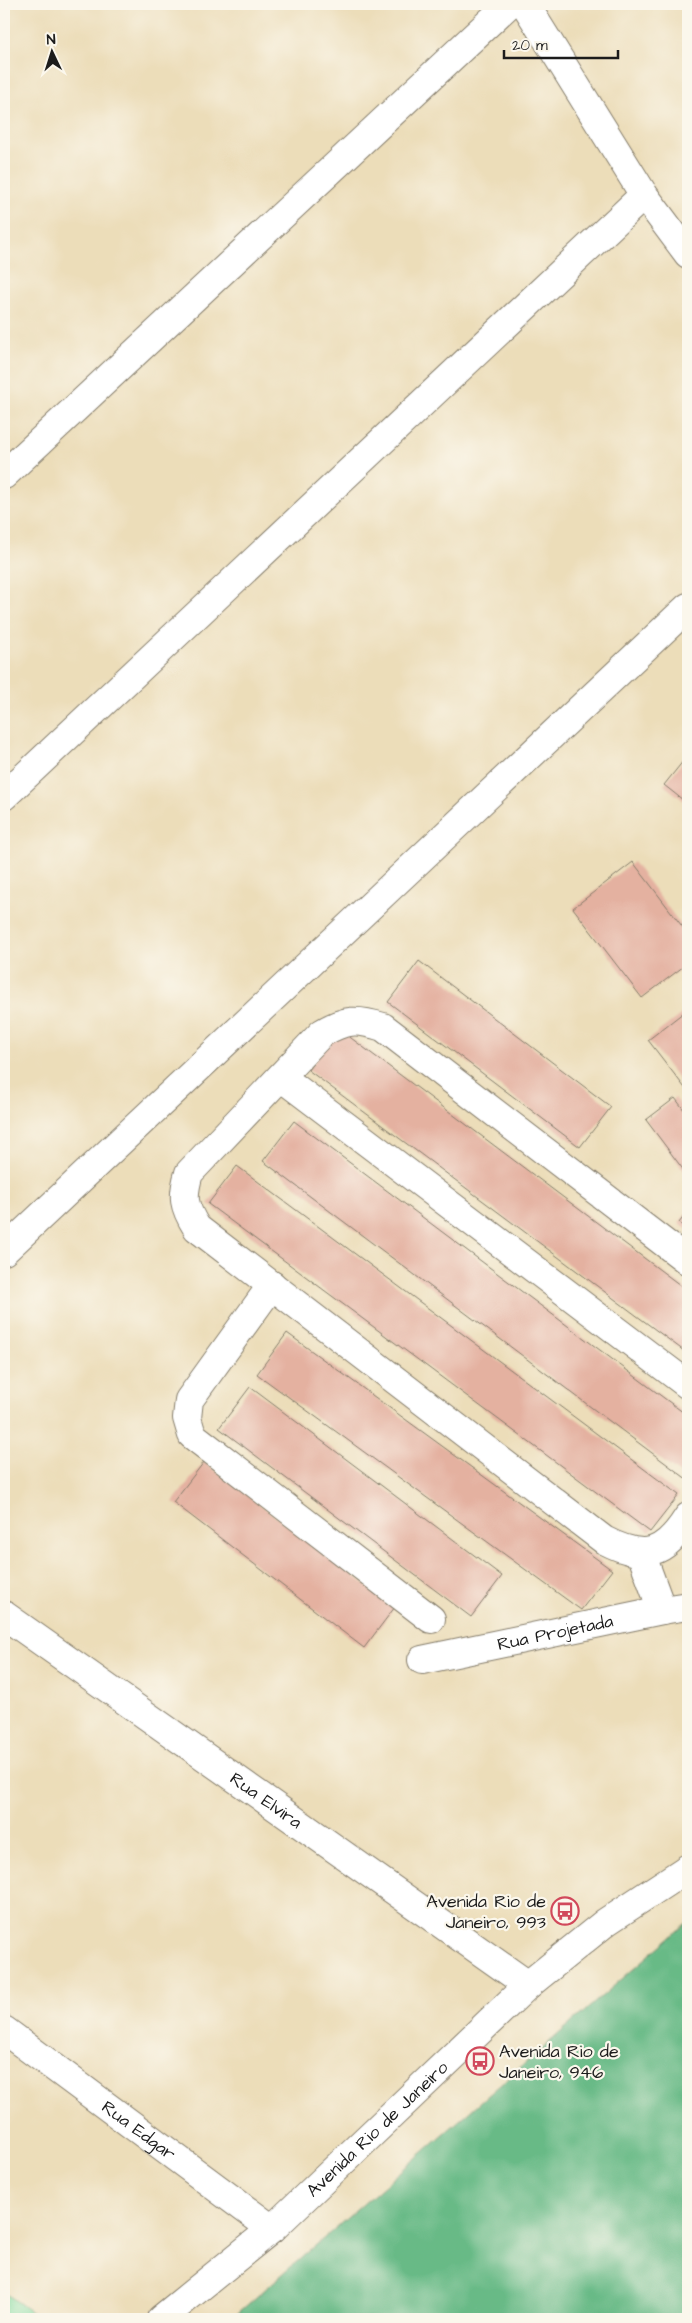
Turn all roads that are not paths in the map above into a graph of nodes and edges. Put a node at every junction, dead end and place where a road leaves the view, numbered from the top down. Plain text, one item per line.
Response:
1 (509, 4) edge
2 (524, 4) edge
3 (644, 195) junction
4 (688, 254) edge
5 (4, 475) edge
6 (688, 607) edge
7 (4, 796) edge
8 (281, 1077) junction
9 (4, 1251) edge
10 (688, 1261) edge
11 (272, 1285) junction
12 (688, 1385) edge
13 (688, 1517) edge
14 (641, 1553) junction
15 (688, 1606) edge
16 (662, 1610) junction
17 (4, 1615) edge
18 (431, 1619) dead end
19 (422, 1660) dead end
20 (688, 1868) edge
21 (528, 1985) junction
22 (4, 2030) edge
23 (272, 2229) junction
24 (161, 2319) edge

1 - 5 street
2 - 3 street
3 - 4 street
3 - 7 street
6 - 9 street
8 - 10 street
8 - 11 street
8 - 12 street
11 - 14 street
11 - 18 street
13 - 14 street
14 - 16 street
15 - 16 street, Rua Projetada
16 - 19 street, Rua Projetada
17 - 21 street, Rua Elvira
20 - 21 street, Avenida Rio de Janeiro
21 - 23 street, Avenida Rio de Janeiro
22 - 23 street, Rua Edgar
23 - 24 street, Avenida Rio de Janeiro

